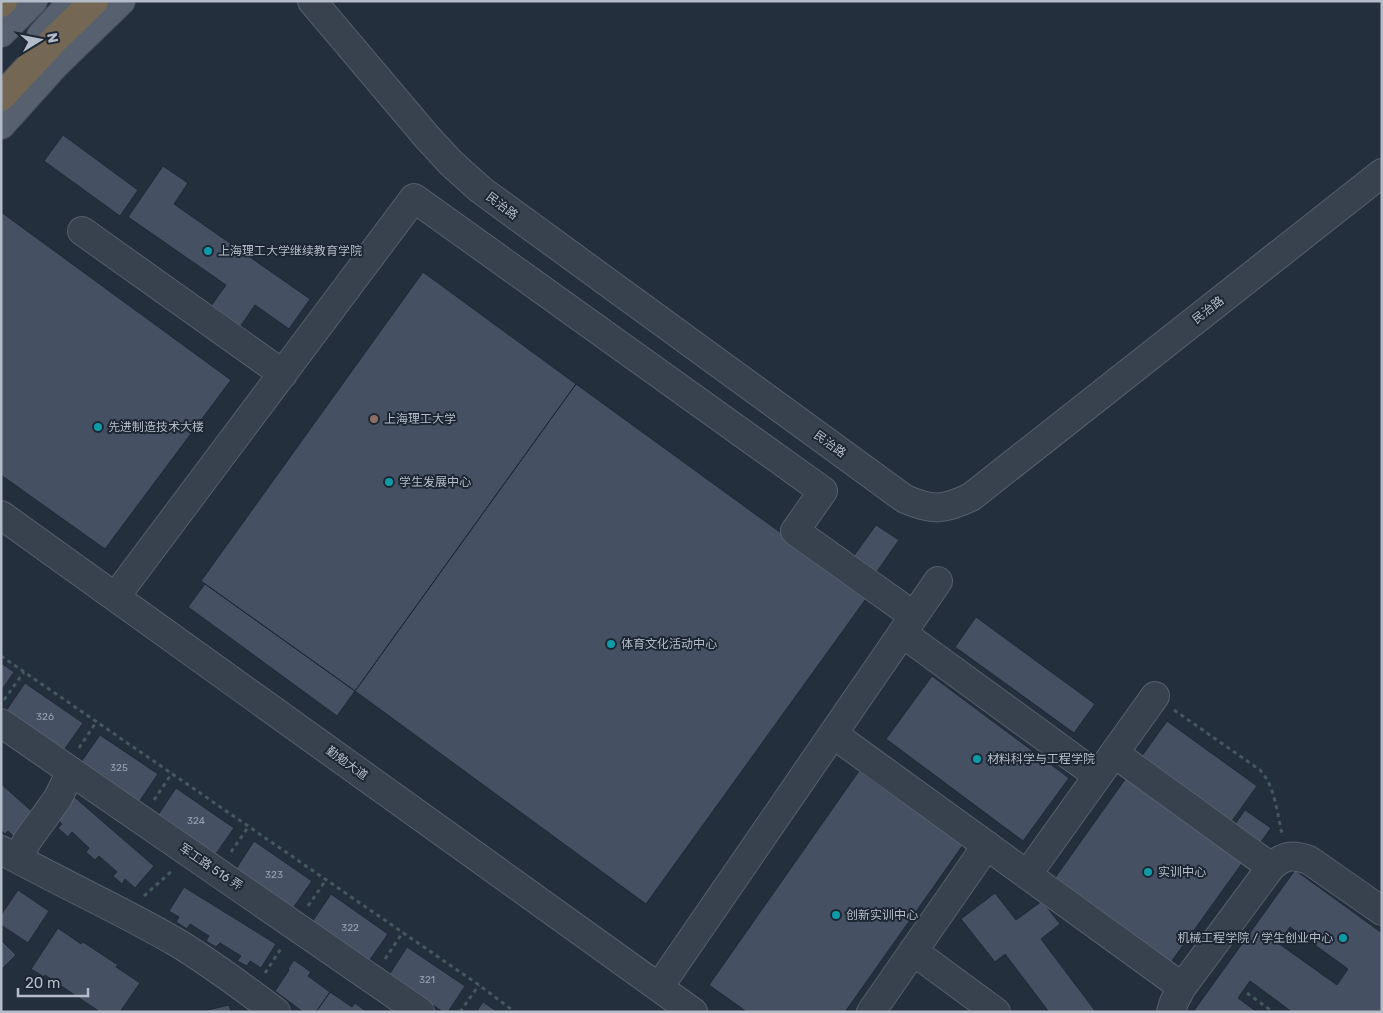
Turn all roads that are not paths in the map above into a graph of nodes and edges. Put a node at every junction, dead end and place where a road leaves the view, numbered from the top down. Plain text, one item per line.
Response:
1 (33, 1) edge
2 (73, 1) edge
3 (94, 1) edge
4 (120, 1) edge
5 (312, 1) edge
6 (1, 32) edge
7 (1, 79) edge
8 (1, 97) edge
9 (1, 124) edge
10 (1382, 173) edge
11 (82, 231) dead end
12 (283, 374) junction
13 (1, 514) edge
14 (938, 581) dead end
15 (116, 596) junction
16 (908, 624) junction
17 (1155, 696) road end
18 (1, 723) edge
19 (833, 734) junction
20 (1114, 753) junction
21 (68, 769) junction
22 (1098, 776) junction
23 (987, 845) junction
24 (10, 854) edge
25 (1280, 862) junction
26 (1027, 875) junction
27 (1382, 911) edge
28 (913, 951) junction
29 (659, 987) junction
30 (1182, 987) junction
31 (276, 1012) edge
32 (420, 1012) edge
33 (694, 1012) edge
34 (871, 1012) edge
35 (996, 1012) edge
36 (1171, 1012) edge

1 - 6 main road
2 - 7 main road
3 - 8 highway
4 - 9 main road
5 - 10 street, 民治路
11 - 12 street
12 - 15 street
12 - 16 street
13 - 15 street, 勤勉大道
14 - 16 street
15 - 29 street, 勤勉大道
16 - 19 street
16 - 22 street
17 - 20 street
18 - 21 street, 军工路 516 弄
19 - 23 street
19 - 29 street
20 - 22 street
20 - 25 street
21 - 24 street
21 - 32 street, 军工路 516 弄
22 - 26 street
23 - 26 street
23 - 28 street
24 - 31 street
25 - 27 street
25 - 30 street
26 - 30 street
28 - 34 street
28 - 35 street
29 - 33 street, 勤勉大道
30 - 36 street

